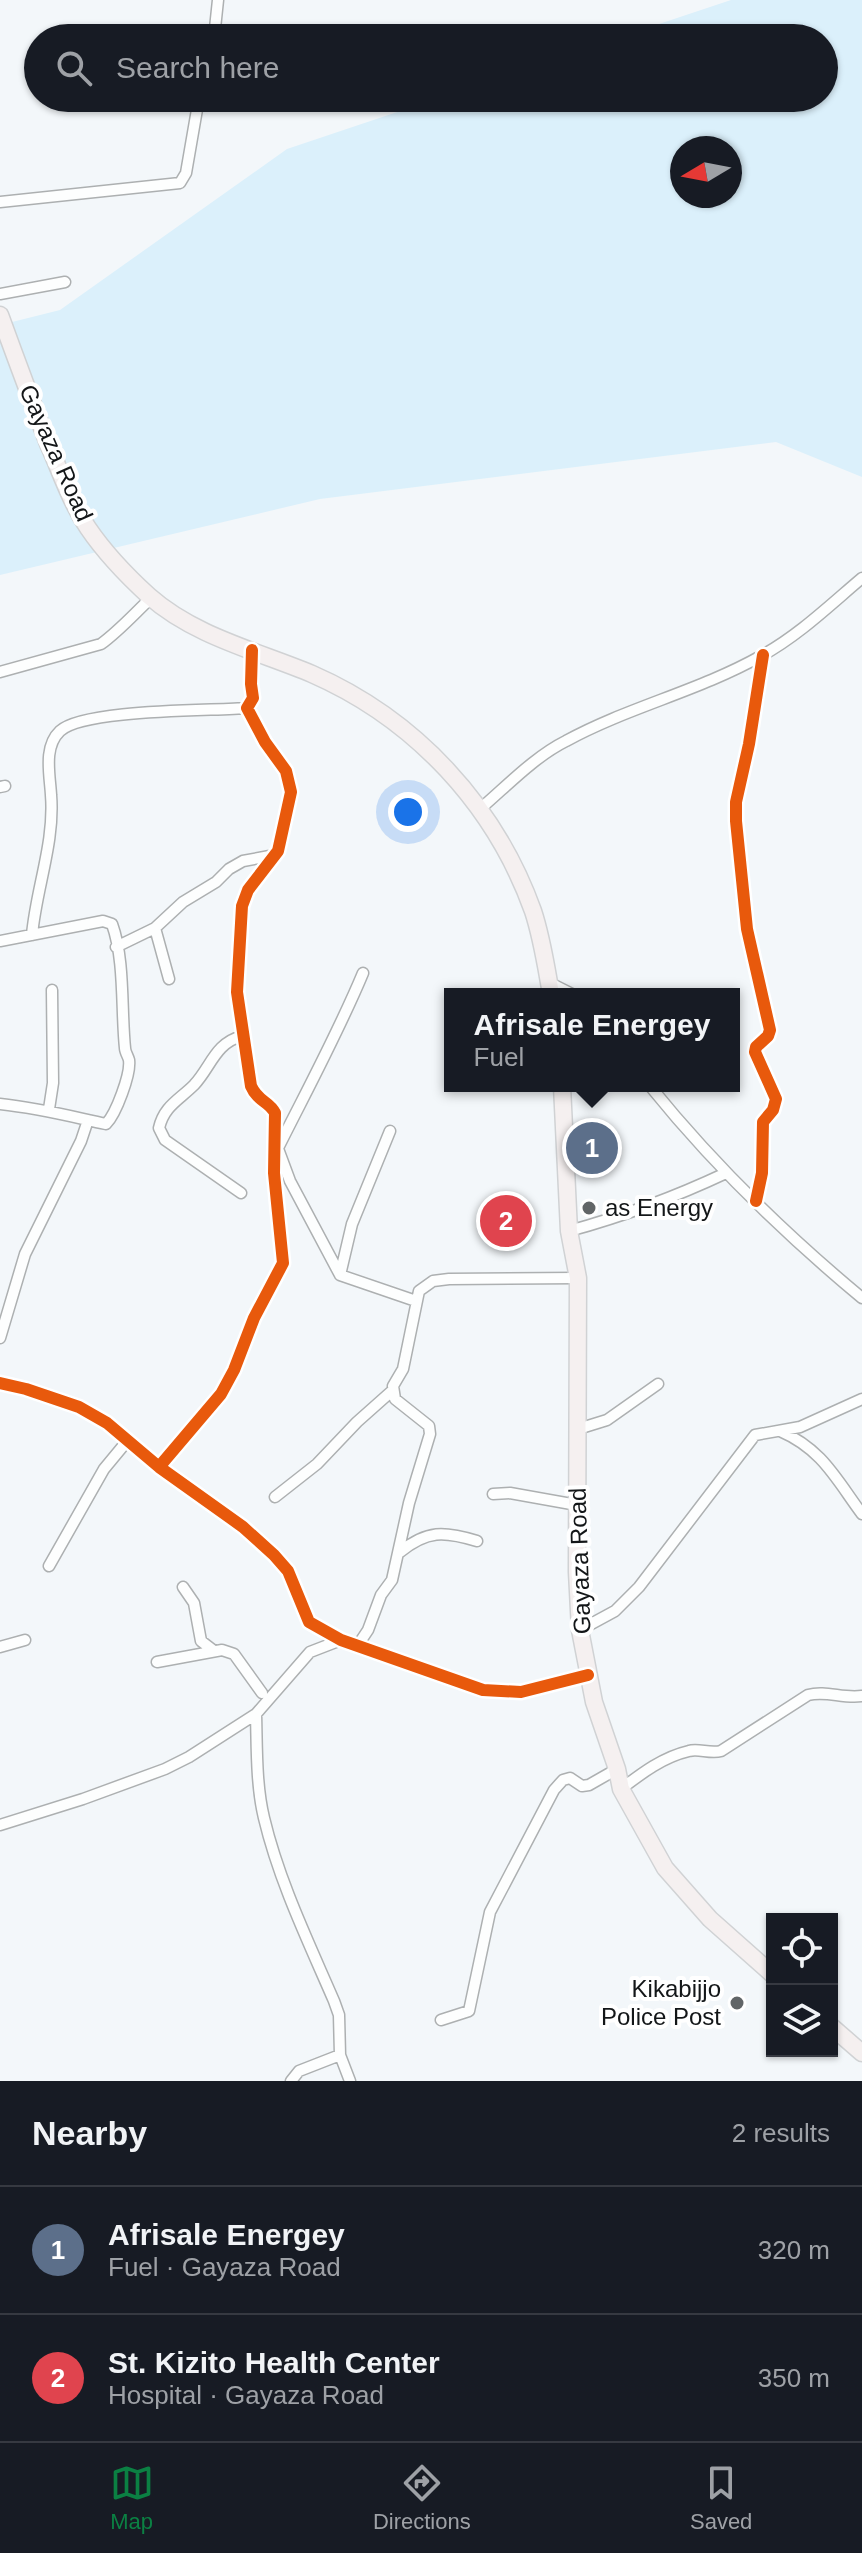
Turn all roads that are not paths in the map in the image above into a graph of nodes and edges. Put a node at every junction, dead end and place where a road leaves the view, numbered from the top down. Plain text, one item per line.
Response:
1 (218, 0) edge
2 (215, 24) edge
3 (197, 112) edge
4 (0, 202) edge
5 (65, 282) dead end
6 (0, 294) edge
7 (0, 315) edge
8 (862, 578) edge
9 (151, 598) junction
10 (252, 650) junction
11 (763, 655) junction
12 (0, 672) edge
13 (247, 708) junction
14 (480, 809) junction
15 (275, 855) junction
16 (155, 928) junction
17 (32, 935) junction
18 (0, 941) edge
19 (116, 947) junction
20 (363, 973) dead end
21 (169, 979) dead end
22 (550, 988) edge
23 (52, 990) dead end
24 (242, 1036) junction
25 (562, 1092) edge
26 (655, 1092) edge
27 (0, 1104) edge
28 (49, 1109) junction
29 (88, 1120) junction
30 (390, 1131) dead end
31 (277, 1144) junction
32 (726, 1173) junction
33 (241, 1193) dead end
34 (756, 1201) junction
35 (569, 1231) junction
36 (340, 1275) junction
37 (578, 1278) junction
38 (862, 1298) edge
39 (416, 1301) junction
40 (0, 1338) edge
41 (0, 1383) edge
42 (658, 1384) dead end
43 (393, 1390) junction
44 (862, 1399) edge
45 (578, 1429) junction
46 (778, 1430) junction
47 (128, 1440) junction
48 (159, 1467) junction
49 (493, 1494) dead end
50 (275, 1497) dead end
51 (577, 1505) junction
52 (862, 1514) edge
53 (477, 1541) dead end
54 (400, 1552) junction
55 (49, 1566) dead end
56 (183, 1587) dead end
57 (580, 1630) junction
58 (25, 1640) dead end
59 (341, 1640) junction
60 (358, 1645) junction
61 (0, 1647) edge
62 (214, 1651) junction
63 (157, 1662) dead end
64 (588, 1675) junction
65 (262, 1693) dead end
66 (862, 1696) edge
67 (256, 1714) junction
68 (617, 1769) junction
69 (621, 1789) junction
70 (0, 1825) edge
71 (766, 1969) edge
72 (441, 2020) dead end
73 (838, 2032) edge
74 (862, 2053) edge
75 (340, 2055) junction
76 (291, 2081) edge
77 (350, 2081) edge

1 - 2 street
3 - 4 street
5 - 6 street
7 - 9 main road, Gayaza Road
8 - 11 street
9 - 10 main road, Gayaza Road
9 - 12 street
10 - 13 street
10 - 14 main road, Gayaza Road
11 - 14 street
11 - 34 street
13 - 15 street
13 - 17 street
14 - 22 main road, Gayaza Road
15 - 16 street
15 - 24 street
16 - 19 street
16 - 21 street
17 - 18 street
17 - 19 street
19 - 29 street
20 - 31 street
23 - 28 street
24 - 31 street
24 - 33 street
25 - 35 main road, Gayaza Road
26 - 32 street
27 - 28 street
28 - 29 street
29 - 40 street
30 - 36 street
31 - 36 street
31 - 48 street
32 - 34 street
32 - 35 street
34 - 38 street
35 - 37 main road, Gayaza Road
36 - 39 street
37 - 39 street
37 - 45 main road, Gayaza Road
39 - 43 street
41 - 47 street
42 - 45 street
43 - 50 street
43 - 54 street
44 - 46 street
45 - 51 main road, Gayaza Road
46 - 52 street
46 - 57 street
47 - 48 street
47 - 55 street
48 - 59 street
49 - 51 street
51 - 57 main road, Gayaza Road
53 - 54 street
54 - 60 street
56 - 62 street
57 - 64 main road, Gayaza Road
58 - 61 street
59 - 60 street
59 - 67 street
60 - 64 street
62 - 63 street
62 - 65 street
64 - 68 main road, Gayaza Road
66 - 69 street
67 - 70 street
67 - 75 street
68 - 69 main road, Gayaza Road
68 - 72 street
69 - 71 main road, Gayaza Road
73 - 74 main road
75 - 76 street
75 - 77 street

